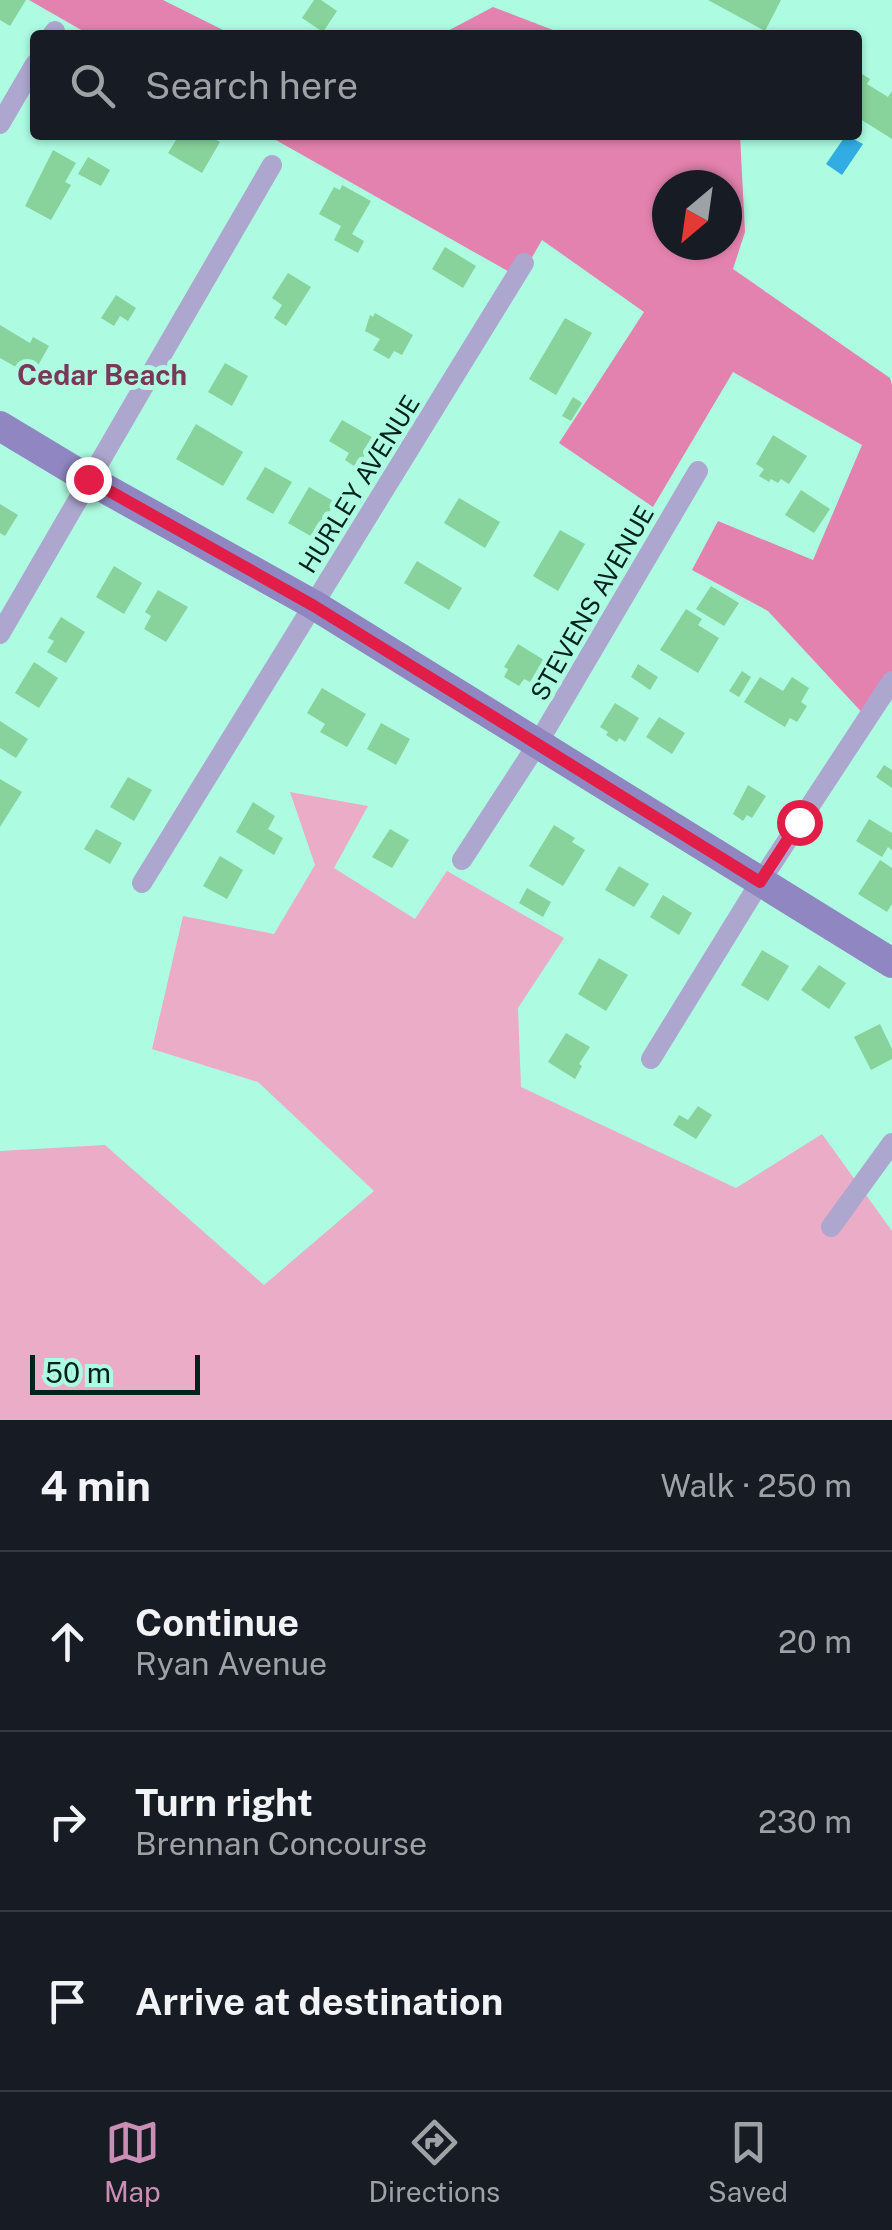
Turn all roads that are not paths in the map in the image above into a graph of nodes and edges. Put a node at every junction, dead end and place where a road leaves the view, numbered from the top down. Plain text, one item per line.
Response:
1 (30, 73) edge
2 (0, 124) edge
3 (272, 165) dead end
4 (524, 264) dead end
5 (0, 426) edge
6 (698, 471) dead end
7 (88, 479) junction
8 (314, 606) junction
9 (0, 634) edge
10 (892, 682) edge
11 (538, 743) junction
12 (462, 860) dead end
13 (760, 882) junction
14 (142, 883) dead end
15 (892, 962) edge
16 (651, 1058) dead end
17 (892, 1143) edge
18 (832, 1227) dead end

1 - 2 street
3 - 7 street
4 - 8 street, HURLEY AVENUE
5 - 7 main road
6 - 11 street, STEVENS AVENUE
7 - 8 main road
7 - 9 street
8 - 11 main road
8 - 14 street, HURLEY AVENUE
10 - 13 street
11 - 12 street, STEVENS AVENUE
11 - 13 main road
13 - 15 main road
13 - 16 street
17 - 18 street

